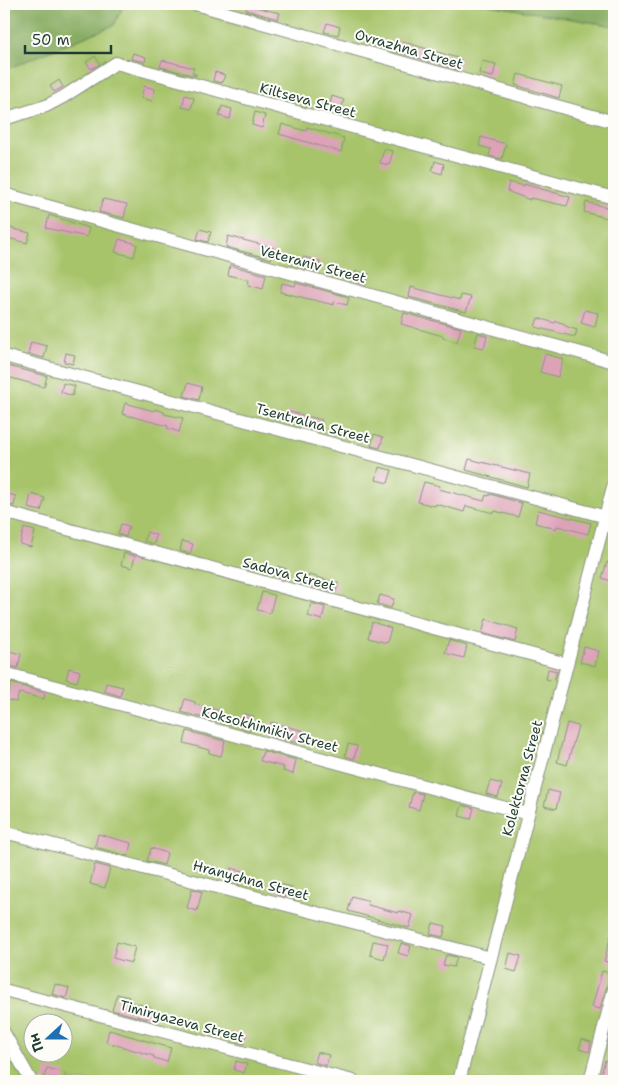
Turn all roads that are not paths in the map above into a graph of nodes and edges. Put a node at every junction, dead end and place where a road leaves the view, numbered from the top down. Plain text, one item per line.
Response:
1 (195, 4) edge
2 (4, 120) edge
3 (614, 122) edge
4 (4, 194) edge
5 (614, 198) edge
6 (4, 356) edge
7 (614, 362) edge
8 (614, 483) edge
9 (4, 512) edge
10 (610, 518) edge
11 (568, 664) junction
12 (4, 674) edge
13 (528, 814) junction
14 (4, 832) edge
15 (491, 958) junction
16 (614, 989) edge
17 (4, 990) edge
18 (4, 1033) edge
19 (30, 1081) edge
20 (353, 1081) edge
21 (460, 1081) edge
22 (590, 1081) edge

1 - 3 lane, Ovrazhna Street
2 - 5 lane, Kiltseva Street
4 - 7 lane, Veteraniv Street
6 - 10 lane, Tsentralna Street
8 - 10 lane, Kolektorna Street
9 - 11 lane, Sadova Street
10 - 11 lane, Kolektorna Street
11 - 13 lane, Kolektorna Street
12 - 13 lane, Koksokhimikiv Street
13 - 15 lane, Kolektorna Street
14 - 15 lane, Hranychna Street
15 - 21 lane, Kolektorna Street
16 - 22 lane
17 - 20 lane, Timiryazeva Street
18 - 19 lane

